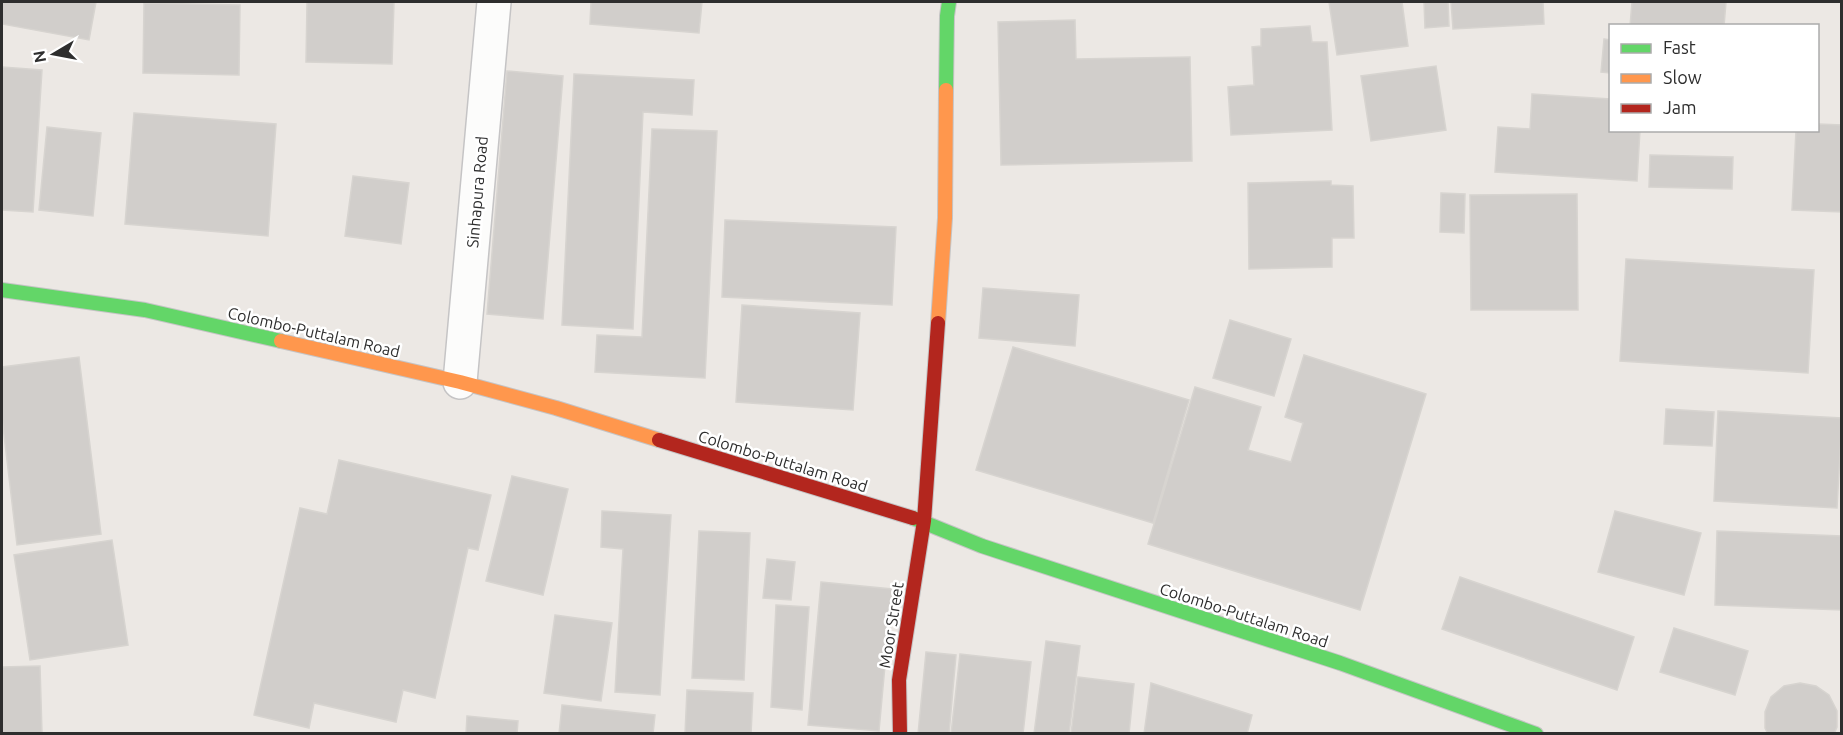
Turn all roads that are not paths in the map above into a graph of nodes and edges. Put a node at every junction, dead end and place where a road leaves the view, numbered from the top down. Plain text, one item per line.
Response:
1 (494, 2) edge
2 (949, 2) edge
3 (2, 290) edge
4 (460, 382) junction
5 (924, 521) junction
6 (900, 734) edge
7 (1536, 734) edge

1 - 4 street, Sinhapura Road
2 - 5 main road, Moor Street
3 - 4 main road, Colombo-Puttalam Road
4 - 5 main road, Colombo-Puttalam Road
5 - 6 main road, Moor Street
5 - 7 main road, Colombo-Puttalam Road

